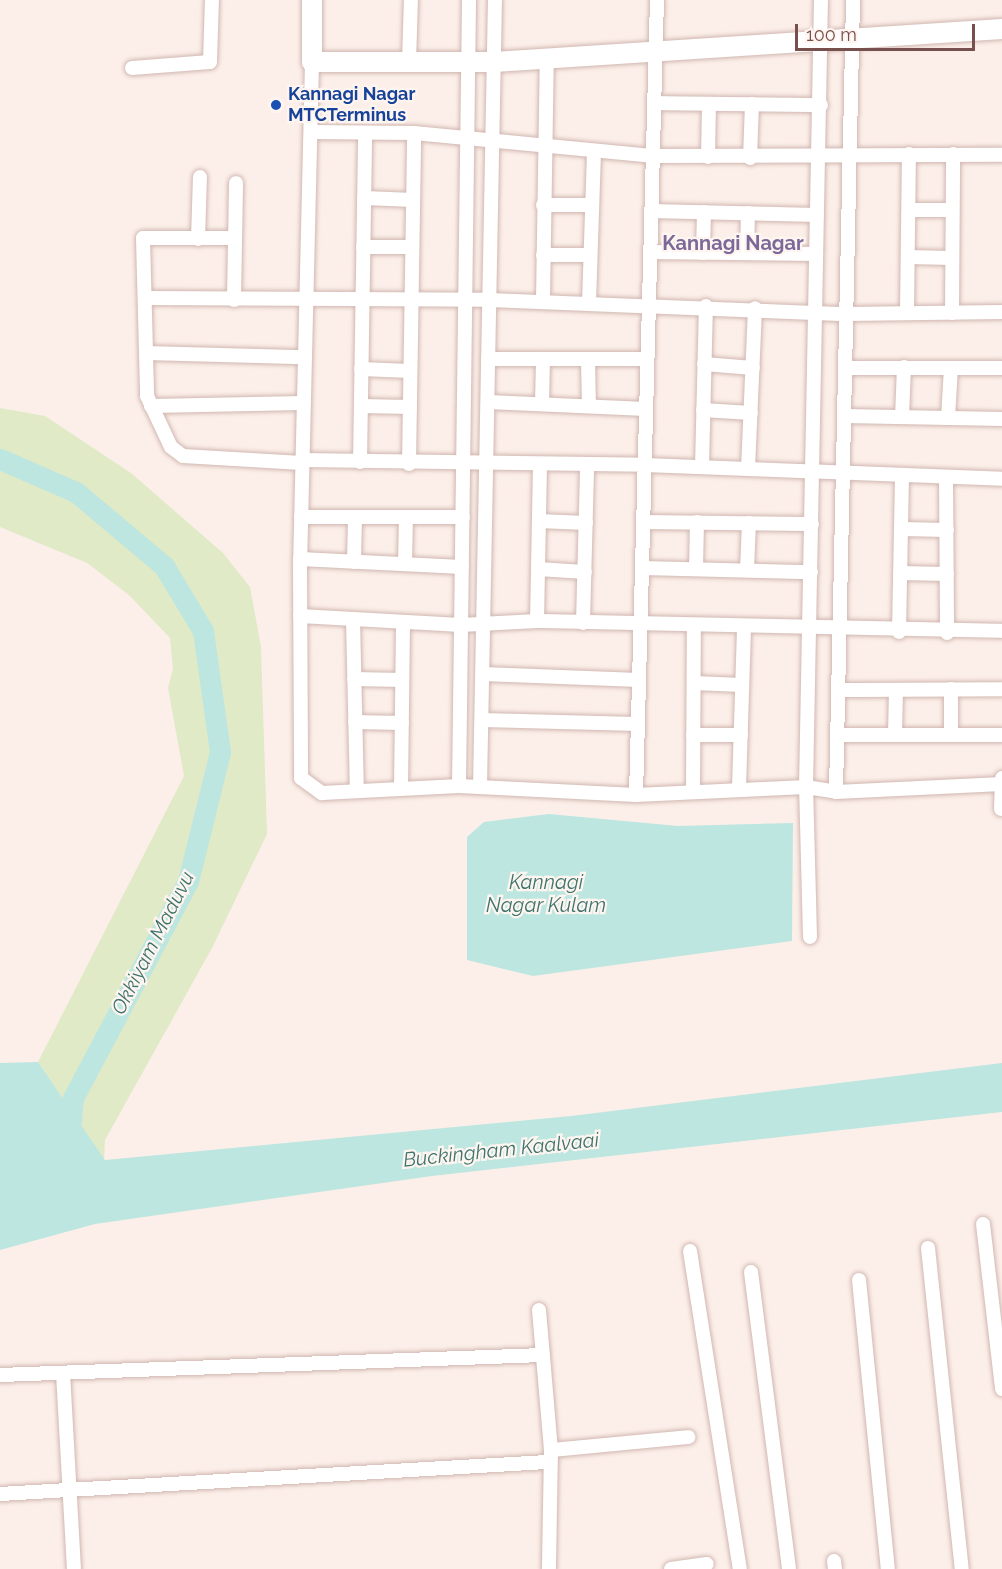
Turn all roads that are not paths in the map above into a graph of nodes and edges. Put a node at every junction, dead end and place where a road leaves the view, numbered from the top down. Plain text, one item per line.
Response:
1 (212, 0) edge
2 (312, 0) edge
3 (411, 0) edge
4 (469, 0) edge
5 (495, 0) edge
6 (657, 0) edge
7 (821, 0) edge
8 (853, 0) edge
9 (1002, 29) edge
10 (852, 39) junction
11 (820, 41) junction
12 (656, 50) junction
13 (547, 60) junction
14 (312, 62) junction
15 (410, 62) junction
16 (494, 62) junction
17 (467, 63) junction
18 (132, 69) dead end
19 (654, 103) junction
20 (710, 104) junction
21 (752, 104) junction
22 (821, 105) junction
23 (311, 132) junction
24 (364, 133) junction
25 (414, 133) junction
26 (467, 138) junction
27 (493, 142) junction
28 (544, 147) junction
29 (594, 151) junction
30 (909, 154) junction
31 (953, 154) junction
32 (849, 155) junction
33 (652, 156) junction
34 (821, 156) junction
35 (1002, 156) edge
36 (708, 157) junction
37 (750, 159) junction
38 (200, 177) dead end
39 (236, 183) dead end
40 (364, 198) junction
41 (413, 200) junction
42 (543, 204) junction
43 (591, 204) junction
44 (909, 210) junction
45 (952, 210) junction
46 (651, 211) junction
47 (704, 212) junction
48 (748, 213) junction
49 (817, 215) junction
50 (198, 238) junction
51 (235, 238) junction
52 (363, 247) junction
53 (412, 248) junction
54 (650, 252) junction
55 (703, 253) junction
56 (747, 253) junction
57 (816, 254) junction
58 (543, 255) junction
59 (590, 255) junction
60 (908, 257) junction
61 (952, 258) junction
62 (145, 298) junction
63 (234, 300) junction
64 (490, 300) junction
65 (465, 301) junction
66 (543, 301) junction
67 (362, 302) junction
68 (411, 302) junction
69 (304, 303) junction
70 (588, 303) junction
71 (649, 305) junction
72 (706, 306) junction
73 (755, 308) junction
74 (815, 310) junction
75 (952, 312) junction
76 (1002, 312) edge
77 (907, 313) junction
78 (846, 314) junction
79 (146, 353) junction
80 (303, 357) junction
81 (489, 359) junction
82 (543, 359) junction
83 (647, 359) junction
84 (588, 360) junction
85 (704, 364) junction
86 (904, 367) junction
87 (753, 368) junction
88 (846, 368) junction
89 (951, 368) junction
90 (1002, 368) edge
91 (361, 369) junction
92 (410, 371) junction
93 (488, 402) junction
94 (303, 403) junction
95 (542, 404) junction
96 (151, 406) junction
97 (361, 406) junction
98 (589, 406) junction
99 (410, 407) junction
100 (646, 409) junction
101 (703, 410) junction
102 (751, 413) junction
103 (844, 416) junction
104 (902, 417) junction
105 (948, 418) junction
106 (1002, 419) edge
107 (302, 462) junction
108 (360, 462) junction
109 (487, 463) junction
110 (409, 464) junction
111 (540, 465) junction
112 (645, 465) junction
113 (463, 466) junction
114 (587, 466) junction
115 (702, 467) junction
116 (748, 469) junction
117 (812, 472) junction
118 (843, 473) junction
119 (902, 475) junction
120 (946, 477) junction
121 (1002, 479) edge
122 (301, 517) junction
123 (355, 517) junction
124 (406, 517) junction
125 (463, 517) junction
126 (538, 520) junction
127 (643, 522) junction
128 (697, 522) junction
129 (586, 523) junction
130 (749, 523) junction
131 (812, 524) junction
132 (901, 529) junction
133 (947, 530) junction
134 (300, 560) junction
135 (354, 562) junction
136 (405, 564) junction
137 (462, 567) junction
138 (642, 568) junction
139 (538, 569) junction
140 (696, 569) junction
141 (747, 570) junction
142 (585, 572) junction
143 (811, 572) junction
144 (900, 573) junction
145 (947, 574) junction
146 (300, 616) junction
147 (353, 619) junction
148 (537, 621) junction
149 (403, 622) junction
150 (485, 623) junction
151 (583, 623) junction
152 (639, 624) junction
153 (461, 625) junction
154 (694, 625) junction
155 (744, 626) junction
156 (809, 629) junction
157 (839, 631) junction
158 (1002, 631) edge
159 (899, 632) junction
160 (947, 633) junction
161 (483, 674) junction
162 (354, 679) junction
163 (402, 680) junction
164 (639, 680) junction
165 (694, 683) junction
166 (742, 685) junction
167 (951, 689) junction
168 (1002, 689) edge
169 (838, 690) junction
170 (896, 690) junction
171 (482, 720) junction
172 (355, 722) junction
173 (402, 723) junction
174 (638, 724) junction
175 (895, 734) junction
176 (693, 735) junction
177 (741, 735) junction
178 (837, 735) junction
179 (951, 735) junction
180 (1002, 735) edge
181 (1002, 778) edge
182 (1002, 784) edge
183 (459, 786) junction
184 (480, 787) junction
185 (806, 787) junction
186 (401, 788) junction
187 (739, 788) junction
188 (357, 790) junction
189 (693, 791) junction
190 (836, 792) junction
191 (636, 795) junction
192 (1000, 809) dead end
193 (810, 937) dead end
194 (983, 1224) dead end
195 (928, 1248) dead end
196 (690, 1251) dead end
197 (751, 1272) dead end
198 (859, 1280) dead end
199 (539, 1310) dead end
200 (543, 1355) junction
201 (1001, 1370) edge
202 (63, 1373) junction
203 (0, 1375) edge
204 (1002, 1389) edge
205 (688, 1437) dead end
206 (549, 1456) junction
207 (68, 1489) junction
208 (0, 1494) edge
209 (706, 1564) dead end
210 (74, 1569) edge
211 (549, 1569) edge
212 (671, 1569) edge
213 (740, 1569) edge
214 (789, 1569) edge
215 (888, 1569) edge
216 (962, 1569) edge

1 - 18 street
2 - 14 street
3 - 15 street
4 - 17 street
5 - 16 street
6 - 12 street
7 - 11 street
8 - 10 street
9 - 10 street
10 - 11 street
10 - 32 street
11 - 12 street
11 - 22 street
12 - 13 street
12 - 19 street
13 - 16 street
13 - 28 street
14 - 15 street
14 - 23 street
15 - 17 street
16 - 17 street
16 - 27 street
17 - 26 street
19 - 20 street
19 - 33 street
20 - 21 street
20 - 36 street
21 - 22 street
21 - 37 street
22 - 34 street
23 - 24 street
23 - 69 street
24 - 25 street
24 - 40 street
25 - 26 street
25 - 41 street
26 - 27 street
26 - 65 street
27 - 28 street
27 - 64 street
28 - 29 street
28 - 42 street
29 - 33 street
29 - 43 street
30 - 31 street
30 - 32 street
30 - 44 street
31 - 35 street
31 - 45 street
32 - 34 street
32 - 78 street
33 - 36 street
33 - 46 street
34 - 37 street
34 - 49 street
36 - 37 street
38 - 50 street
39 - 51 street
40 - 41 street
40 - 52 street
41 - 53 street
42 - 43 street
42 - 58 street
43 - 59 street
44 - 45 street
44 - 60 street
45 - 61 street
46 - 47 street
46 - 54 street
47 - 48 street
47 - 55 street
48 - 49 street
48 - 56 street
49 - 57 street
50 - 51 street
50 - 62 street
51 - 63 street
52 - 53 street
52 - 67 street
53 - 68 street
54 - 55 street
54 - 71 street
55 - 56 street
56 - 57 street
57 - 74 street
58 - 59 street
58 - 66 street
59 - 70 street
60 - 61 street
60 - 77 street
61 - 75 street
62 - 63 street
62 - 79 street
63 - 69 street
64 - 65 street
64 - 66 street
64 - 81 street
65 - 68 street
65 - 113 street
66 - 70 street
67 - 68 street
67 - 69 street
67 - 91 street
68 - 92 street
69 - 80 street
70 - 71 street
71 - 72 street
71 - 83 street
72 - 73 street
72 - 85 street
73 - 74 street
73 - 87 street
74 - 78 street
74 - 117 street
75 - 76 street
75 - 77 street
77 - 78 street
78 - 88 street
79 - 80 street
79 - 96 street
80 - 94 street
81 - 82 street
81 - 93 street
82 - 84 street
82 - 95 street
83 - 84 street
83 - 100 street
84 - 98 street
85 - 87 street
85 - 101 street
86 - 88 street
86 - 89 street
86 - 104 street
87 - 102 street
88 - 103 street
89 - 90 street
89 - 105 street
91 - 92 street
91 - 97 street
92 - 99 street
93 - 95 street
93 - 109 street
94 - 96 street
94 - 107 street
95 - 98 street
96 - 107 street
97 - 99 street
97 - 108 street
98 - 100 street
99 - 110 street
100 - 112 street
101 - 102 street
101 - 115 street
102 - 116 street
103 - 104 street
103 - 118 street
104 - 105 street
105 - 106 street
107 - 108 street
107 - 122 street
108 - 110 street
109 - 111 street
109 - 113 street
109 - 150 street
110 - 113 street
111 - 114 street
111 - 126 street
112 - 114 street
112 - 115 street
112 - 127 street
113 - 125 street
114 - 129 street
115 - 116 street
116 - 117 street
117 - 118 street
117 - 131 street
118 - 119 street
118 - 157 street
119 - 120 street
119 - 132 street
120 - 121 street
120 - 133 street
122 - 123 street
122 - 134 street
123 - 124 street
123 - 135 street
124 - 125 street
124 - 136 street
125 - 137 street
126 - 129 street
126 - 139 street
127 - 128 street
127 - 138 street
128 - 130 street
128 - 140 street
129 - 142 street
130 - 131 street
130 - 141 street
131 - 143 street
132 - 133 street
132 - 144 street
133 - 145 street
134 - 135 street
134 - 146 street
135 - 136 street
136 - 137 street
137 - 153 street
138 - 140 street
138 - 152 street
139 - 142 street
139 - 148 street
140 - 141 street
141 - 143 street
142 - 151 street
143 - 156 street
144 - 145 street
144 - 159 street
145 - 160 street
146 - 147 street
146 - 188 street
147 - 149 street
147 - 162 street
148 - 150 street
148 - 151 street
149 - 153 street
149 - 163 street
150 - 153 street
150 - 161 street
151 - 152 street
152 - 154 street
152 - 164 street
153 - 183 street
154 - 155 street
154 - 165 street
155 - 156 street
155 - 166 street
156 - 157 street
156 - 185 street
157 - 159 street
157 - 169 street
158 - 160 street
159 - 160 street
161 - 164 street
161 - 171 street
162 - 163 street
162 - 172 street
163 - 173 street
164 - 174 street
165 - 166 street
165 - 176 street
166 - 177 street
167 - 168 street
167 - 170 street
167 - 179 street
169 - 170 street
169 - 178 street
170 - 175 street
171 - 174 street
171 - 184 street
172 - 173 street
172 - 188 street
173 - 186 street
174 - 191 street
175 - 178 street
175 - 179 street
176 - 177 street
176 - 189 street
177 - 187 street
178 - 190 street
179 - 180 street
181 - 182 street
182 - 190 street
182 - 192 street
183 - 184 street
183 - 186 street
184 - 191 street
185 - 187 street
185 - 190 street
185 - 193 street
186 - 188 street
187 - 189 street
189 - 191 street
194 - 201 street
195 - 216 street
196 - 213 street
197 - 214 street
198 - 215 street
199 - 200 street
200 - 202 street
200 - 206 street
201 - 204 street
202 - 203 street
202 - 207 street
205 - 206 street
206 - 207 street
206 - 211 street
207 - 208 street
207 - 210 street
209 - 212 street

